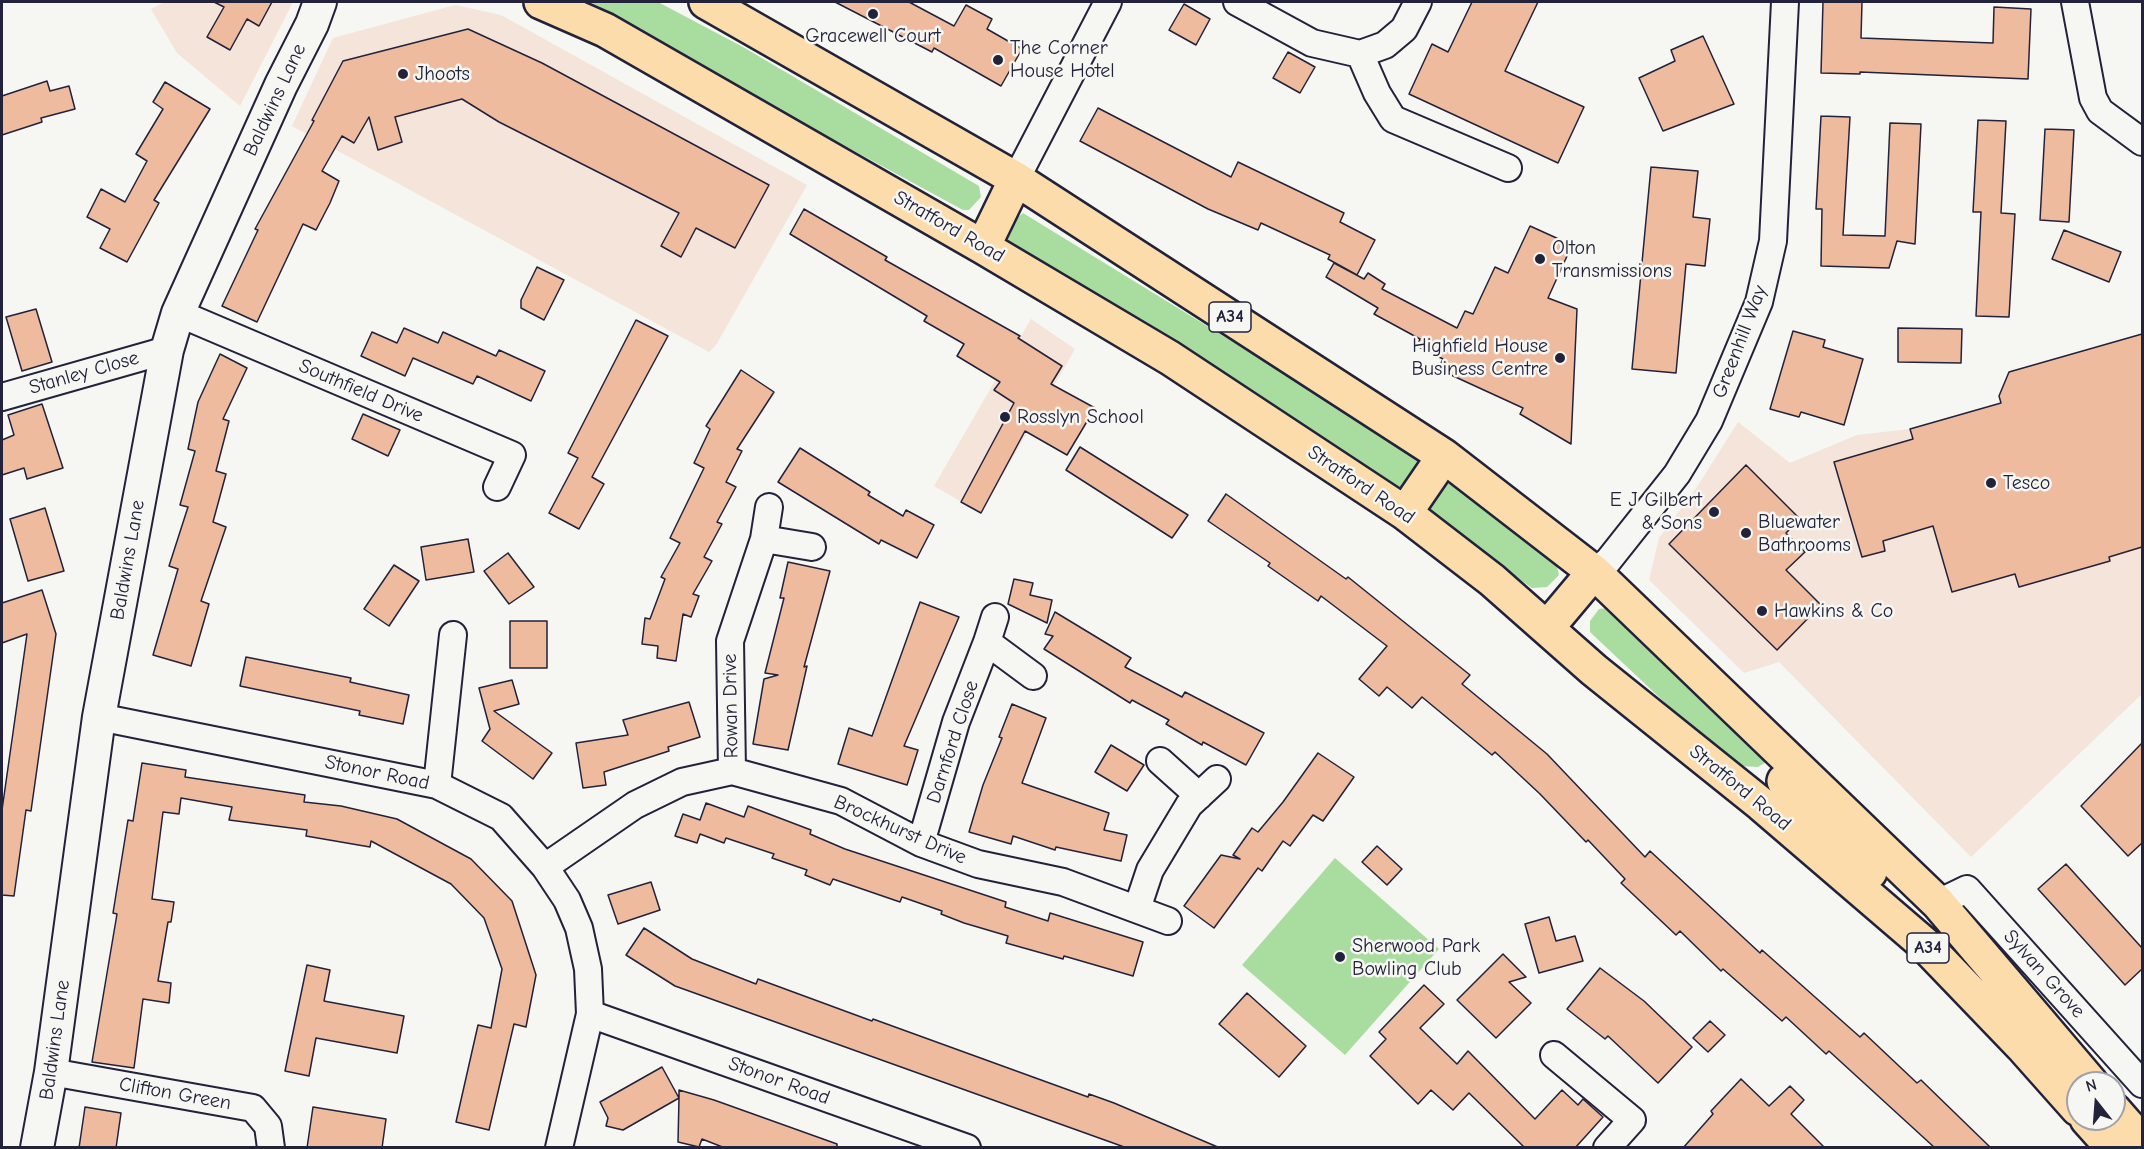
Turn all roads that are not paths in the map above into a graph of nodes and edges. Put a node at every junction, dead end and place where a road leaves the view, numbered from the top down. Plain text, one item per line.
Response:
1 (320, 2) edge
2 (541, 2) edge
3 (706, 2) edge
4 (1108, 2) edge
5 (1237, 2) edge
6 (1418, 2) edge
7 (1785, 2) edge
8 (2074, 2) edge
9 (1360, 54) junction
10 (2142, 142) edge
11 (1508, 168) dead end
12 (1016, 179) junction
13 (983, 247) junction
14 (178, 313) junction
15 (167, 350) junction
16 (2, 397) edge
17 (1444, 456) junction
18 (497, 487) dead end
19 (769, 507) dead end
20 (1405, 513) junction
21 (764, 539) junction
22 (812, 547) dead end
23 (1594, 572) junction
24 (994, 617) dead end
25 (1547, 628) junction
26 (453, 635) dead end
27 (987, 642) junction
28 (1033, 676) dead end
29 (99, 717) junction
30 (1160, 761) dead end
31 (732, 771) junction
32 (1791, 774) junction
33 (437, 785) junction
34 (1761, 804) junction
35 (921, 843) junction
36 (545, 867) junction
37 (1938, 903) junction
38 (1137, 909) junction
39 (1168, 921) dead end
40 (1923, 943) junction
41 (590, 1014) junction
42 (1554, 1055) dead end
43 (2081, 1071) edge
44 (51, 1072) junction
45 (2142, 1084) edge
46 (2066, 1096) edge
47 (2100, 1132) edge
48 (2142, 1142) edge
49 (38, 1148) edge
50 (271, 1148) edge
51 (559, 1148) edge
52 (967, 1148) edge
53 (1607, 1148) edge

1 - 14 street, Baldwins Lane
2 - 13 highway, Stratford Road / A34
3 - 12 highway, A34
4 - 12 street
5 - 9 street
6 - 9 street
7 - 23 street, Greenhill Way
8 - 10 street
9 - 11 street
12 - 13 highway
12 - 17 highway, A34
13 - 20 highway, Stratford Road / A34
14 - 15 street, Baldwins Lane
14 - 18 street, Southfield Drive
15 - 16 street, Stanley Close
15 - 29 street, Baldwins Lane
17 - 20 highway
17 - 23 highway, A34
19 - 21 street, Rowan Drive
20 - 25 highway, Stratford Road / A34
21 - 22 street
21 - 31 street, Rowan Drive
23 - 25 highway
23 - 32 highway, A34
24 - 27 street, Darnford Close
25 - 34 highway, Stratford Road / A34
26 - 33 street
27 - 28 street
27 - 35 street, Darnford Close
29 - 33 street, Stonor Road
29 - 44 street, Baldwins Lane
30 - 38 street
31 - 35 street, Brockhurst Drive
31 - 36 street, Brockhurst Drive
32 - 34 highway
32 - 37 highway, A34
32 - 40 highway
33 - 36 street, Stonor Road
34 - 40 highway, Stratford Road / A34
35 - 38 street, Brockhurst Drive
36 - 41 street, Stonor Road
37 - 43 highway, A34
37 - 45 street, Sylvan Grove
38 - 39 street, Brockhurst Drive
40 - 46 highway, Stratford Road / A34
41 - 51 street, Stonor Road
41 - 52 street, Stonor Road
42 - 53 street
44 - 49 street, Baldwins Lane
44 - 50 street, Clifton Green
47 - 48 highway

